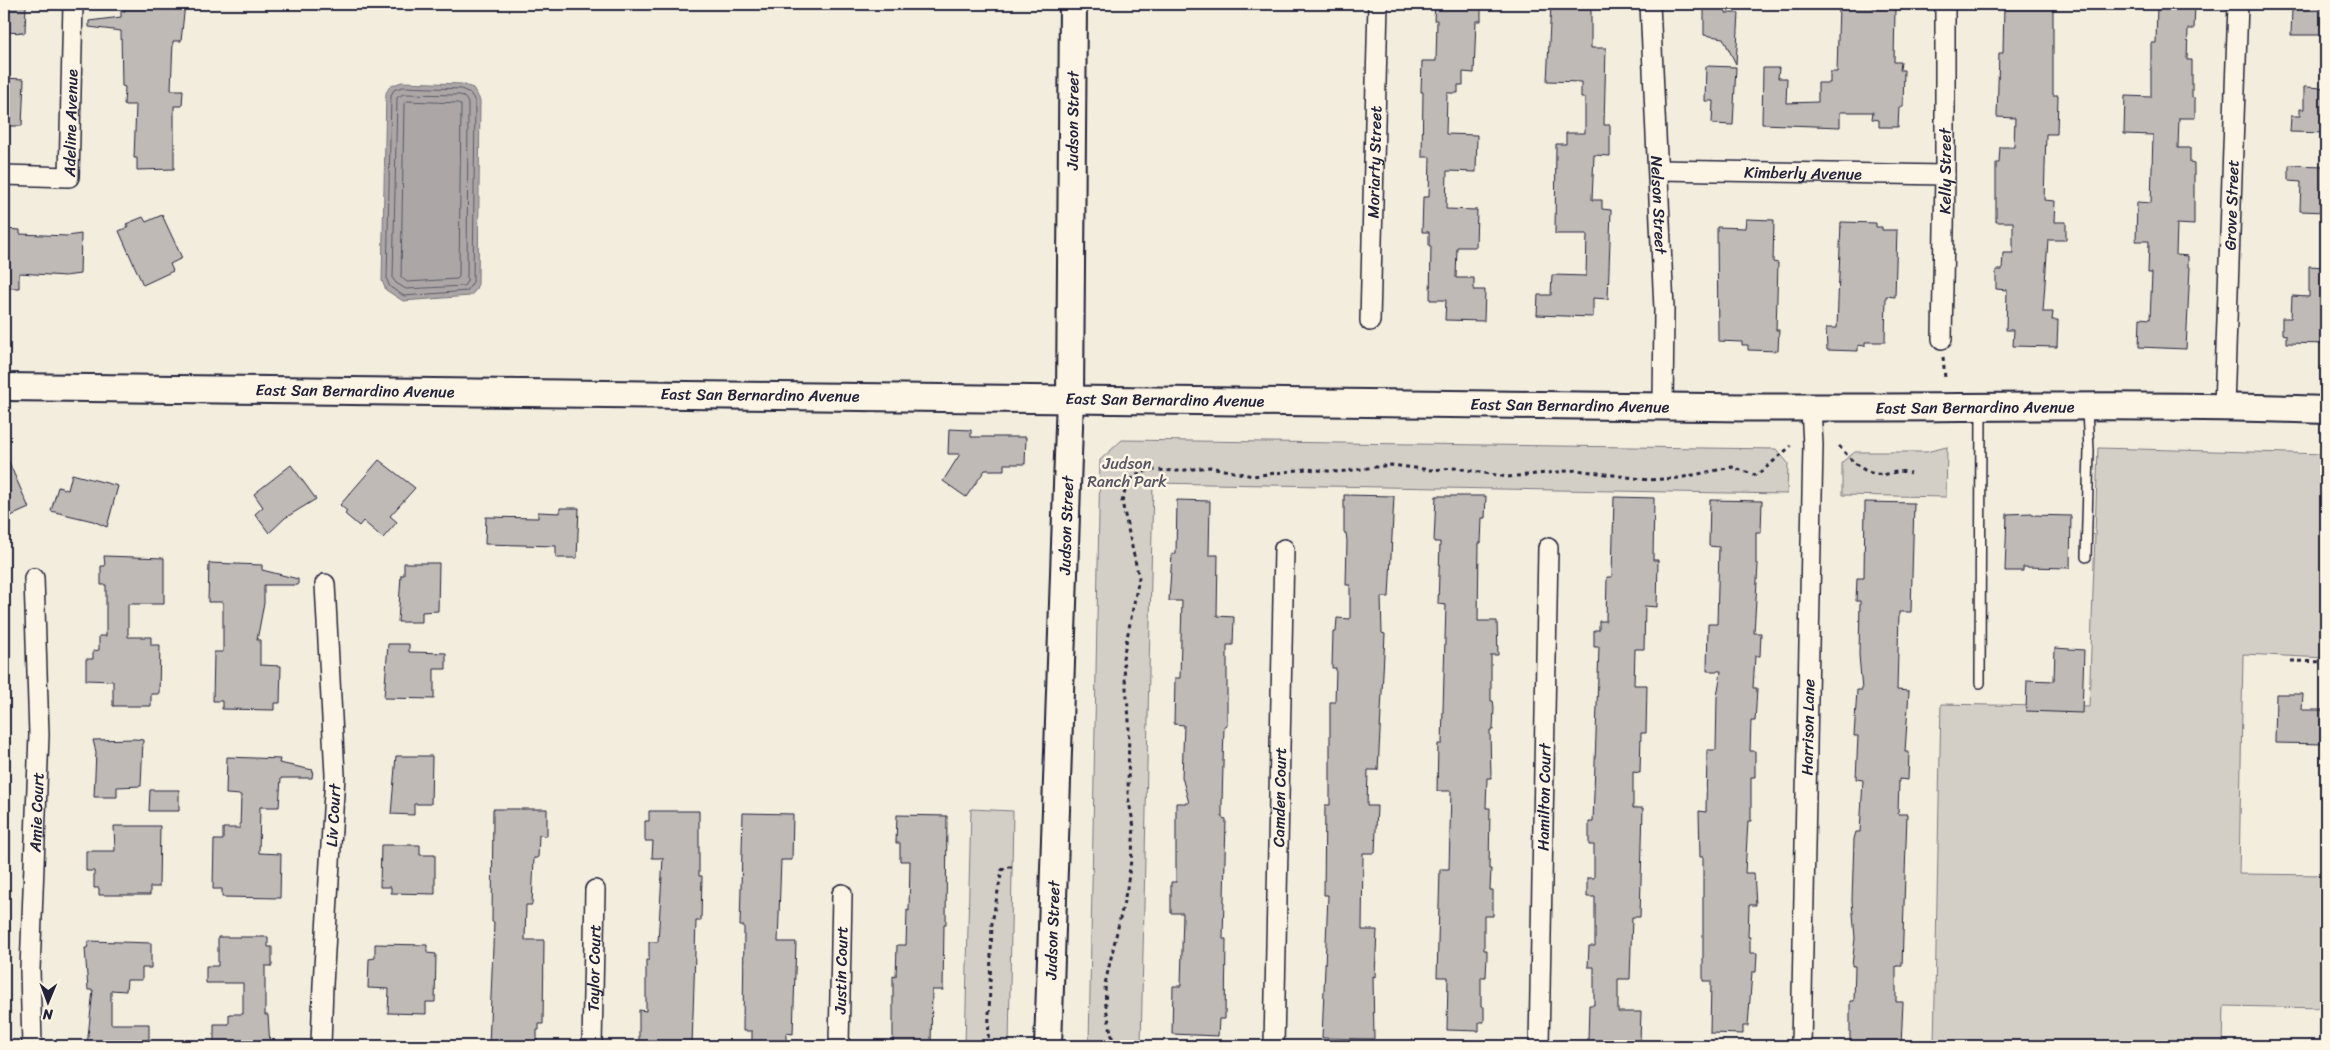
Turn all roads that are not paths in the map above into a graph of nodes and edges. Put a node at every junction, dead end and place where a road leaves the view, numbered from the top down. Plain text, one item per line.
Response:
1 (73, 4) edge
2 (1072, 4) edge
3 (1378, 4) edge
4 (1650, 4) edge
5 (1945, 4) edge
6 (2238, 4) edge
7 (1659, 170) junction
8 (1945, 175) junction
9 (4, 176) edge
10 (1370, 321) dead end
11 (1942, 339) dead end
12 (4, 387) edge
13 (1070, 397) junction
14 (1663, 406) junction
15 (1981, 406) junction
16 (2224, 406) junction
17 (2087, 407) junction
18 (1811, 408) junction
19 (2326, 410) edge
20 (1548, 548) dead end
21 (1284, 549) dead end
22 (2086, 557) dead end
23 (34, 578) dead end
24 (325, 584) dead end
25 (1980, 683) dead end
26 (594, 890) dead end
27 (842, 894) dead end
28 (32, 1046) edge
29 (322, 1046) edge
30 (592, 1046) edge
31 (839, 1046) edge
32 (1048, 1046) edge
33 (1274, 1046) edge
34 (1539, 1046) edge
35 (1801, 1046) edge

1 - 9 street, Adeline Avenue
2 - 13 street, Judson Street
3 - 10 street, Moriarty Street
4 - 7 street, Nelson Street
5 - 8 street, Kelly Street
6 - 16 street, Grove Street
7 - 8 street, Kimberly Avenue
7 - 14 street, Nelson Street
8 - 11 street, Kelly Street
12 - 13 street, East San Bernardino Avenue
13 - 14 street, East San Bernardino Avenue
13 - 32 street, Judson Street
14 - 18 street, East San Bernardino Avenue
15 - 17 street, East San Bernardino Avenue
15 - 18 street, East San Bernardino Avenue
15 - 25 lane
16 - 17 street, East San Bernardino Avenue
16 - 19 street, East San Bernardino Avenue
17 - 22 lane
18 - 35 street, Harrison Lane
20 - 34 street, Hamilton Court
21 - 33 street, Camden Court
23 - 28 street, Amie Court
24 - 29 street, Liv Court
26 - 30 street, Taylor Court
27 - 31 street, Justin Court

